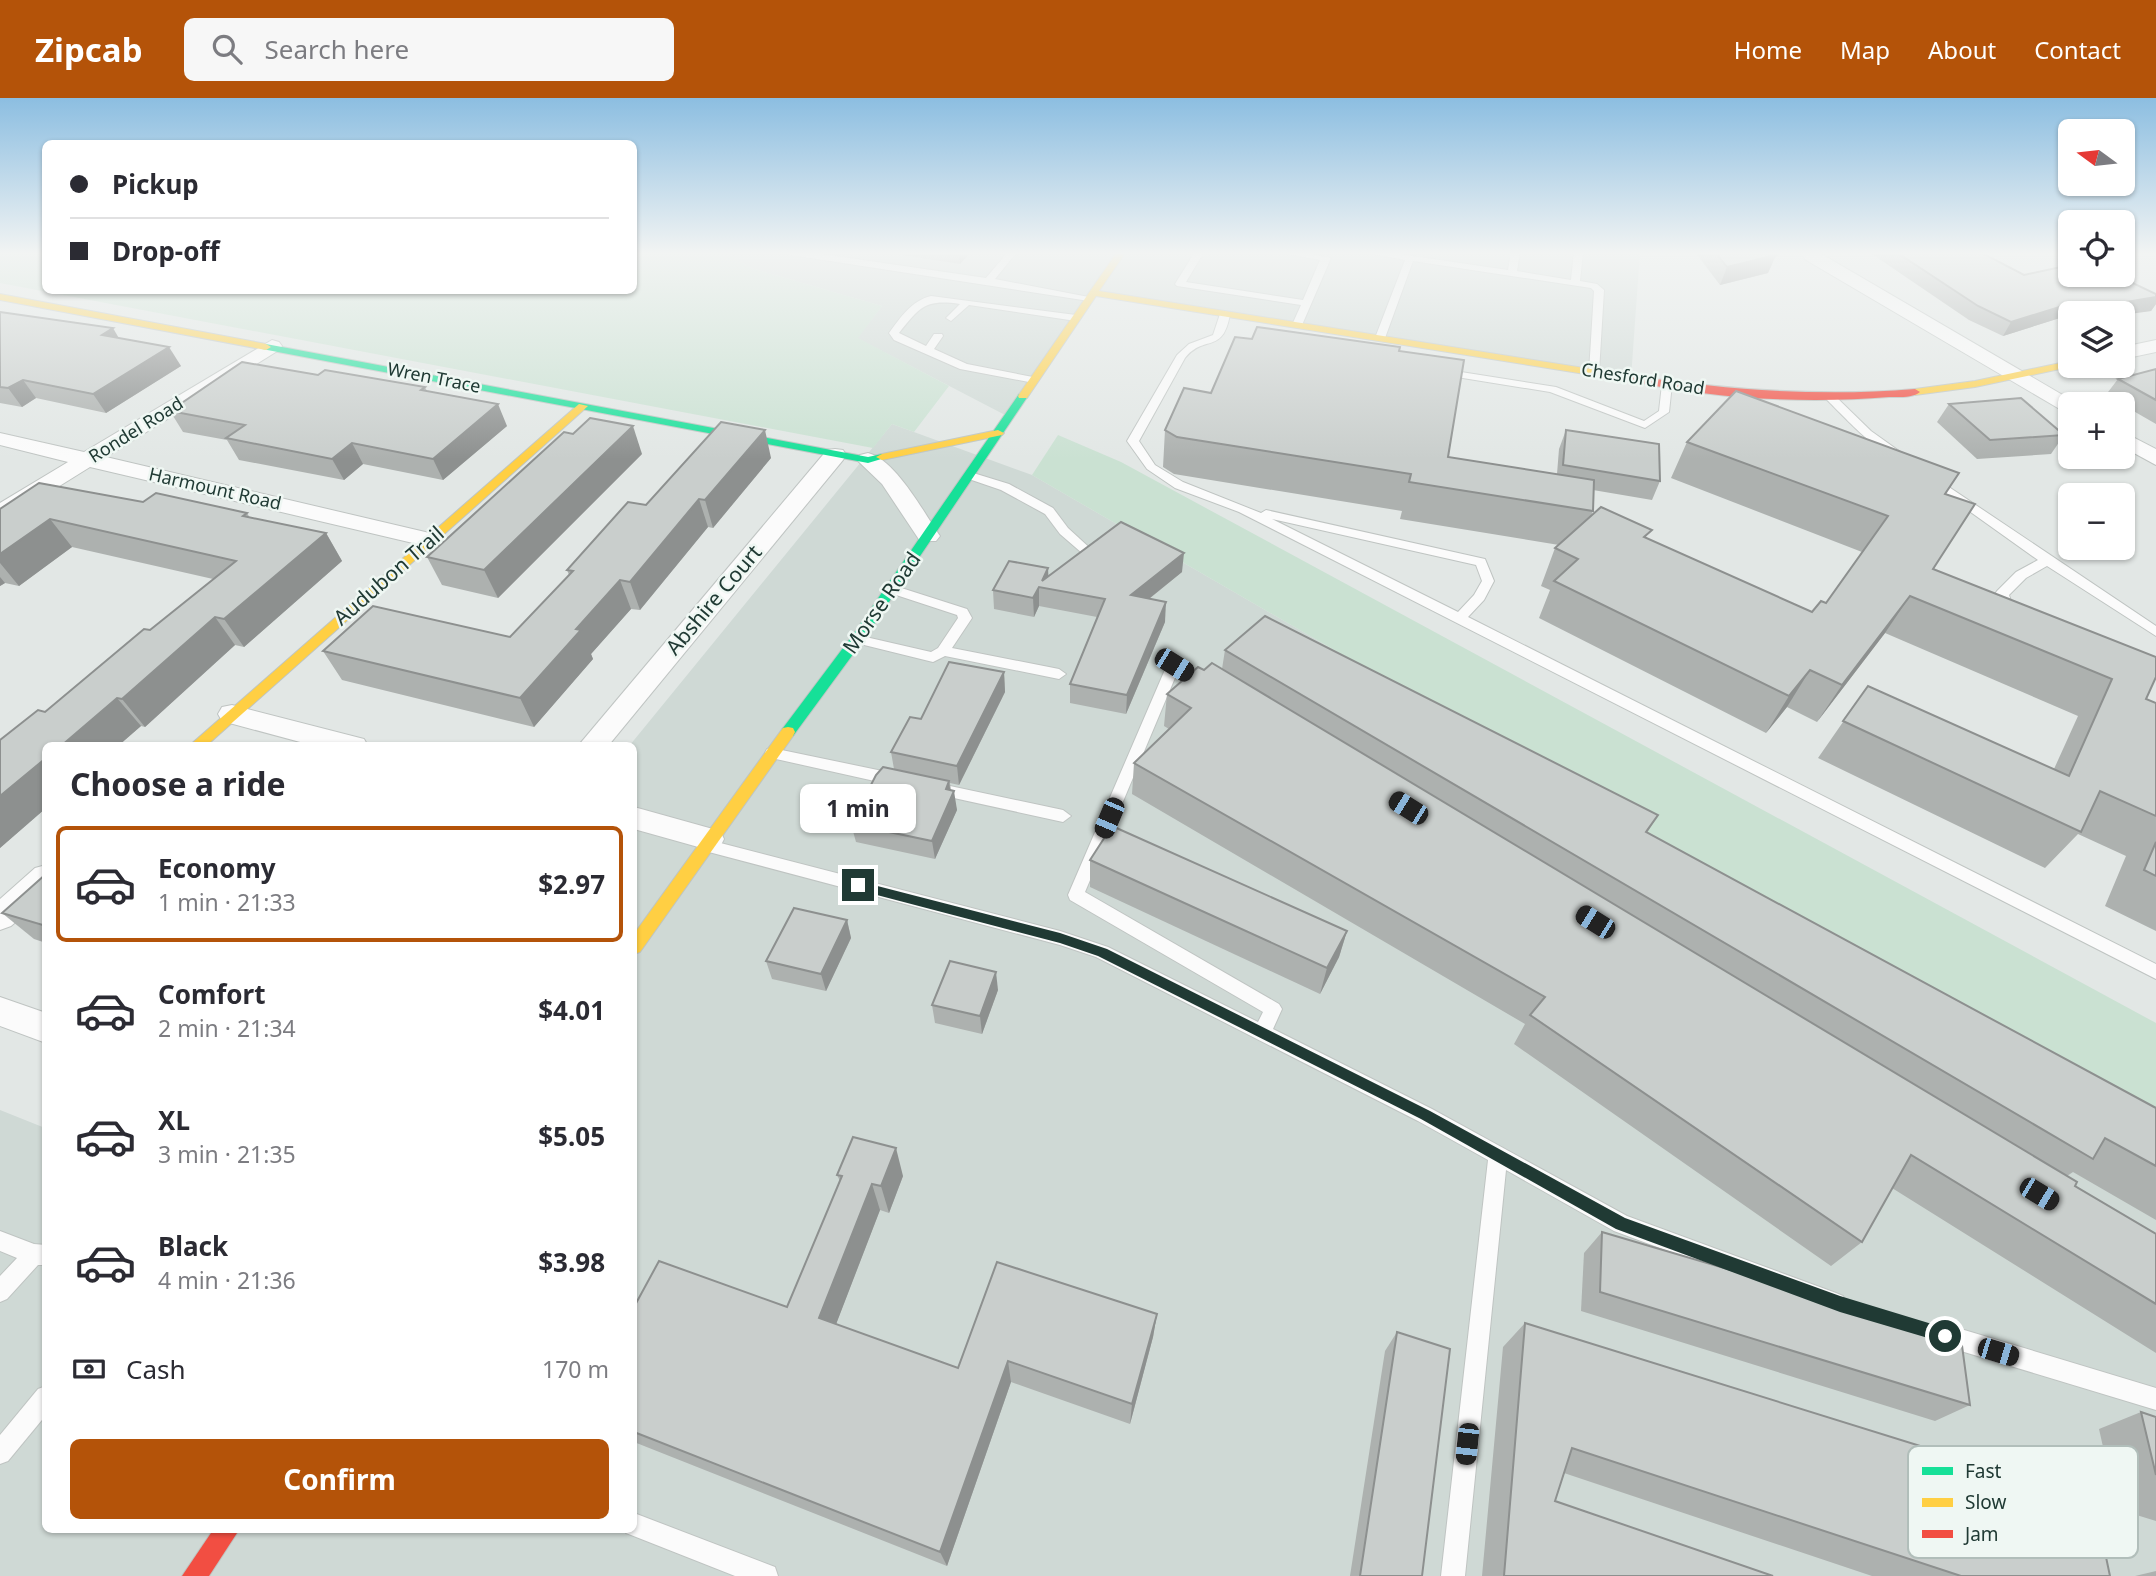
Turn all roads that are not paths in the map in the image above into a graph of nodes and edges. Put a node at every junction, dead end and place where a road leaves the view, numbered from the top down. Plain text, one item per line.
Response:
1 (133, 321) edge
2 (903, 321) edge
3 (1074, 321) edge
4 (1224, 321) edge
5 (1271, 321) edge
6 (1299, 321) edge
7 (1386, 321) edge
8 (1599, 321) edge
9 (1924, 321) edge
10 (1297, 325) junction
11 (938, 335) dead end
12 (1218, 336) junction
13 (1232, 338) edge
14 (1380, 338) junction
15 (272, 346) junction
16 (2156, 346) edge
17 (928, 350) junction
18 (2135, 350) edge
19 (2058, 367) edge
20 (1432, 370) edge
21 (1594, 372) junction
22 (2018, 376) junction
23 (1034, 380) junction
24 (1667, 384) junction
25 (1829, 396) junction
26 (2058, 400) edge
27 (583, 406) junction
28 (998, 433) junction
29 (0, 439) edge
30 (2135, 445) edge
31 (835, 455) junction
32 (2156, 458) edge
33 (88, 459) junction
34 (868, 460) junction
35 (1912, 465) edge
36 (1923, 473) edge
37 (970, 476) junction
38 (1243, 509) junction
39 (0, 513) edge
40 (928, 536) junction
41 (430, 540) junction
42 (1086, 550) edge
43 (2047, 560) junction
44 (892, 589) junction
45 (1459, 619) junction
46 (2025, 622) edge
47 (2156, 632) edge
48 (857, 639) junction
49 (943, 650) junction
50 (1059, 674) dead end
51 (1222, 694) edge
52 (232, 714) junction
53 (200, 742) edge
54 (339, 742) edge
55 (595, 742) edge
56 (772, 753) junction
57 (1063, 817) dead end
58 (637, 819) edge
59 (707, 842) junction
60 (42, 880) edge
61 (0, 917) edge
62 (637, 943) edge
63 (2156, 972) edge
64 (0, 1011) edge
65 (42, 1027) edge
66 (1262, 1033) junction
67 (1498, 1155) junction
68 (0, 1241) edge
69 (40, 1255) edge
70 (0, 1292) edge
71 (1853, 1308) edge
72 (1919, 1328) edge
73 (2156, 1399) edge
74 (42, 1402) edge
75 (0, 1453) edge
76 (637, 1526) edge
77 (225, 1533) edge
78 (194, 1576) edge
79 (766, 1576) edge
80 (1453, 1576) edge

1 - 15 street, Wren Trace
2 - 17 lane
3 - 23 street, Morse Road
4 - 12 lane
5 - 10 street, Chesford Road
6 - 10 lane
7 - 14 lane
8 - 21 lane
9 - 22 street
10 - 14 street, Chesford Road
11 - 17 lane
12 - 13 lane
12 - 38 lane
14 - 21 street, Chesford Road
15 - 27 street, Wren Trace
15 - 33 street, Rondel Road
16 - 18 street
17 - 23 lane
19 - 22 street, Chesford Road
20 - 24 lane
21 - 24 street, Chesford Road
22 - 25 street, Chesford Road
22 - 26 street
23 - 28 street, Morse Road
24 - 25 street, Chesford Road
25 - 35 lane
27 - 31 street, Wren Trace
27 - 41 street, Audubon Trail
28 - 34 street, Wren Trace
28 - 37 street, Morse Road
29 - 33 street, Harmount Road
30 - 32 street
31 - 34 street, Wren Trace
31 - 55 street, Abshire Court
33 - 39 street, Rondel Road
33 - 41 street, Harmount Road
34 - 40 street
36 - 43 lane
37 - 40 street, Morse Road
37 - 42 lane
38 - 45 lane
38 - 45 lane
40 - 44 street, Morse Road
41 - 52 street, Audubon Trail
43 - 46 lane
43 - 47 lane
44 - 48 street, Morse Road
44 - 49 lane
45 - 63 lane
48 - 49 lane
48 - 56 street, Morse Road
49 - 50 lane
51 - 66 lane
52 - 53 street, Audubon Trail
52 - 54 street
56 - 57 lane
56 - 59 street, Morse Road
58 - 59 street
59 - 62 street, Morse Road
59 - 66 lane
60 - 61 street
64 - 65 street
66 - 67 lane
67 - 71 lane
67 - 80 lane
68 - 69 lane
69 - 70 lane
72 - 73 lane
74 - 75 lane
76 - 79 lane
77 - 78 street

